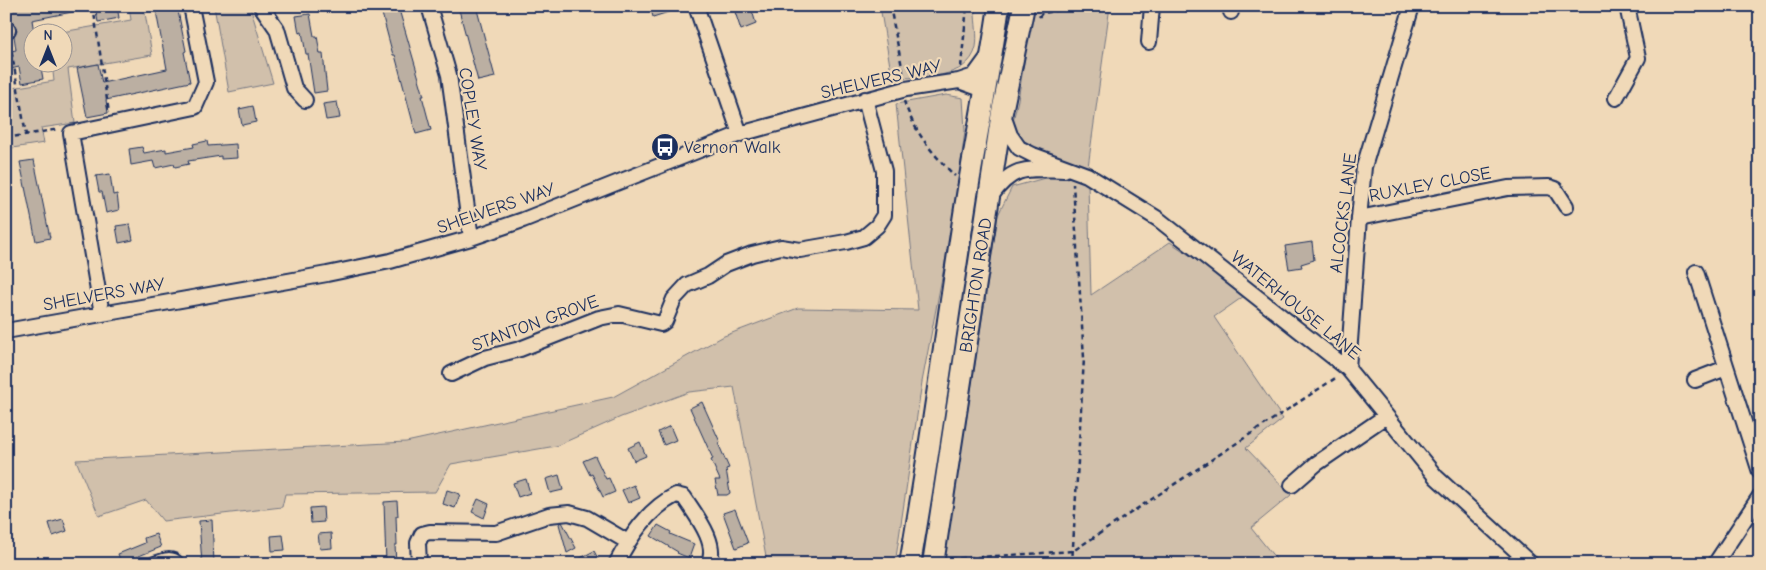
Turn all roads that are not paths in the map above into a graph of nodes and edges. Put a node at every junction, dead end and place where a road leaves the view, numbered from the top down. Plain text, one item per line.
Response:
1 (191, 6) edge
2 (261, 6) edge
3 (429, 6) edge
4 (696, 6) edge
5 (999, 6) edge
6 (1152, 6) edge
7 (1412, 6) edge
8 (1628, 6) edge
9 (1030, 13) edge
10 (1150, 42) dead end
11 (1016, 44) junction
12 (993, 50) junction
13 (959, 81) junction
14 (984, 90) junction
15 (1616, 98) dead end
16 (865, 99) junction
17 (305, 100) dead end
18 (1002, 112) junction
19 (740, 134) junction
20 (1074, 170) junction
21 (989, 198) junction
22 (1566, 206) dead end
23 (1358, 218) junction
24 (471, 238) junction
25 (1696, 272) dead end
26 (102, 314) junction
27 (6, 331) edge
28 (1726, 368) junction
29 (1348, 369) junction
30 (451, 374) dead end
31 (1695, 380) dead end
32 (1386, 416) junction
33 (1760, 472) edge
34 (1292, 485) dead end
35 (1760, 496) edge
36 (628, 542) junction
37 (934, 562) edge
38 (155, 564) edge
39 (178, 564) edge
40 (419, 564) edge
41 (616, 564) edge
42 (708, 564) edge
43 (910, 564) edge
44 (1531, 564) edge
45 (1715, 564) edge

1 - 26 street
2 - 17 street
3 - 24 street, COPLEY WAY
4 - 19 street
5 - 12 highway, BRIGHTON ROAD
6 - 10 street
7 - 23 street, ALCOCKS LANE
8 - 15 street
9 - 11 highway, BRIGHTON ROAD
11 - 14 highway
11 - 18 highway, BRIGHTON ROAD
12 - 13 street
12 - 14 highway, BRIGHTON ROAD
13 - 14 street, SHELVERS WAY
13 - 16 street, SHELVERS WAY
14 - 43 highway, BRIGHTON ROAD
16 - 19 street, SHELVERS WAY
16 - 30 street, STANTON GROVE
18 - 20 street, WATERHOUSE LANE
18 - 21 highway, BRIGHTON ROAD
19 - 24 street, SHELVERS WAY
20 - 21 street, WATERHOUSE LANE
20 - 29 street, WATERHOUSE LANE
21 - 37 highway, BRIGHTON ROAD
22 - 23 street, RUXLEY CLOSE
23 - 29 street, ALCOCKS LANE
24 - 26 street, SHELVERS WAY
25 - 28 street
26 - 27 street, SHELVERS WAY
28 - 31 street
28 - 33 street
29 - 32 street, WATERHOUSE LANE
32 - 34 street
32 - 44 street, WATERHOUSE LANE
35 - 45 street
36 - 40 street
36 - 41 street
36 - 42 street
38 - 39 street

